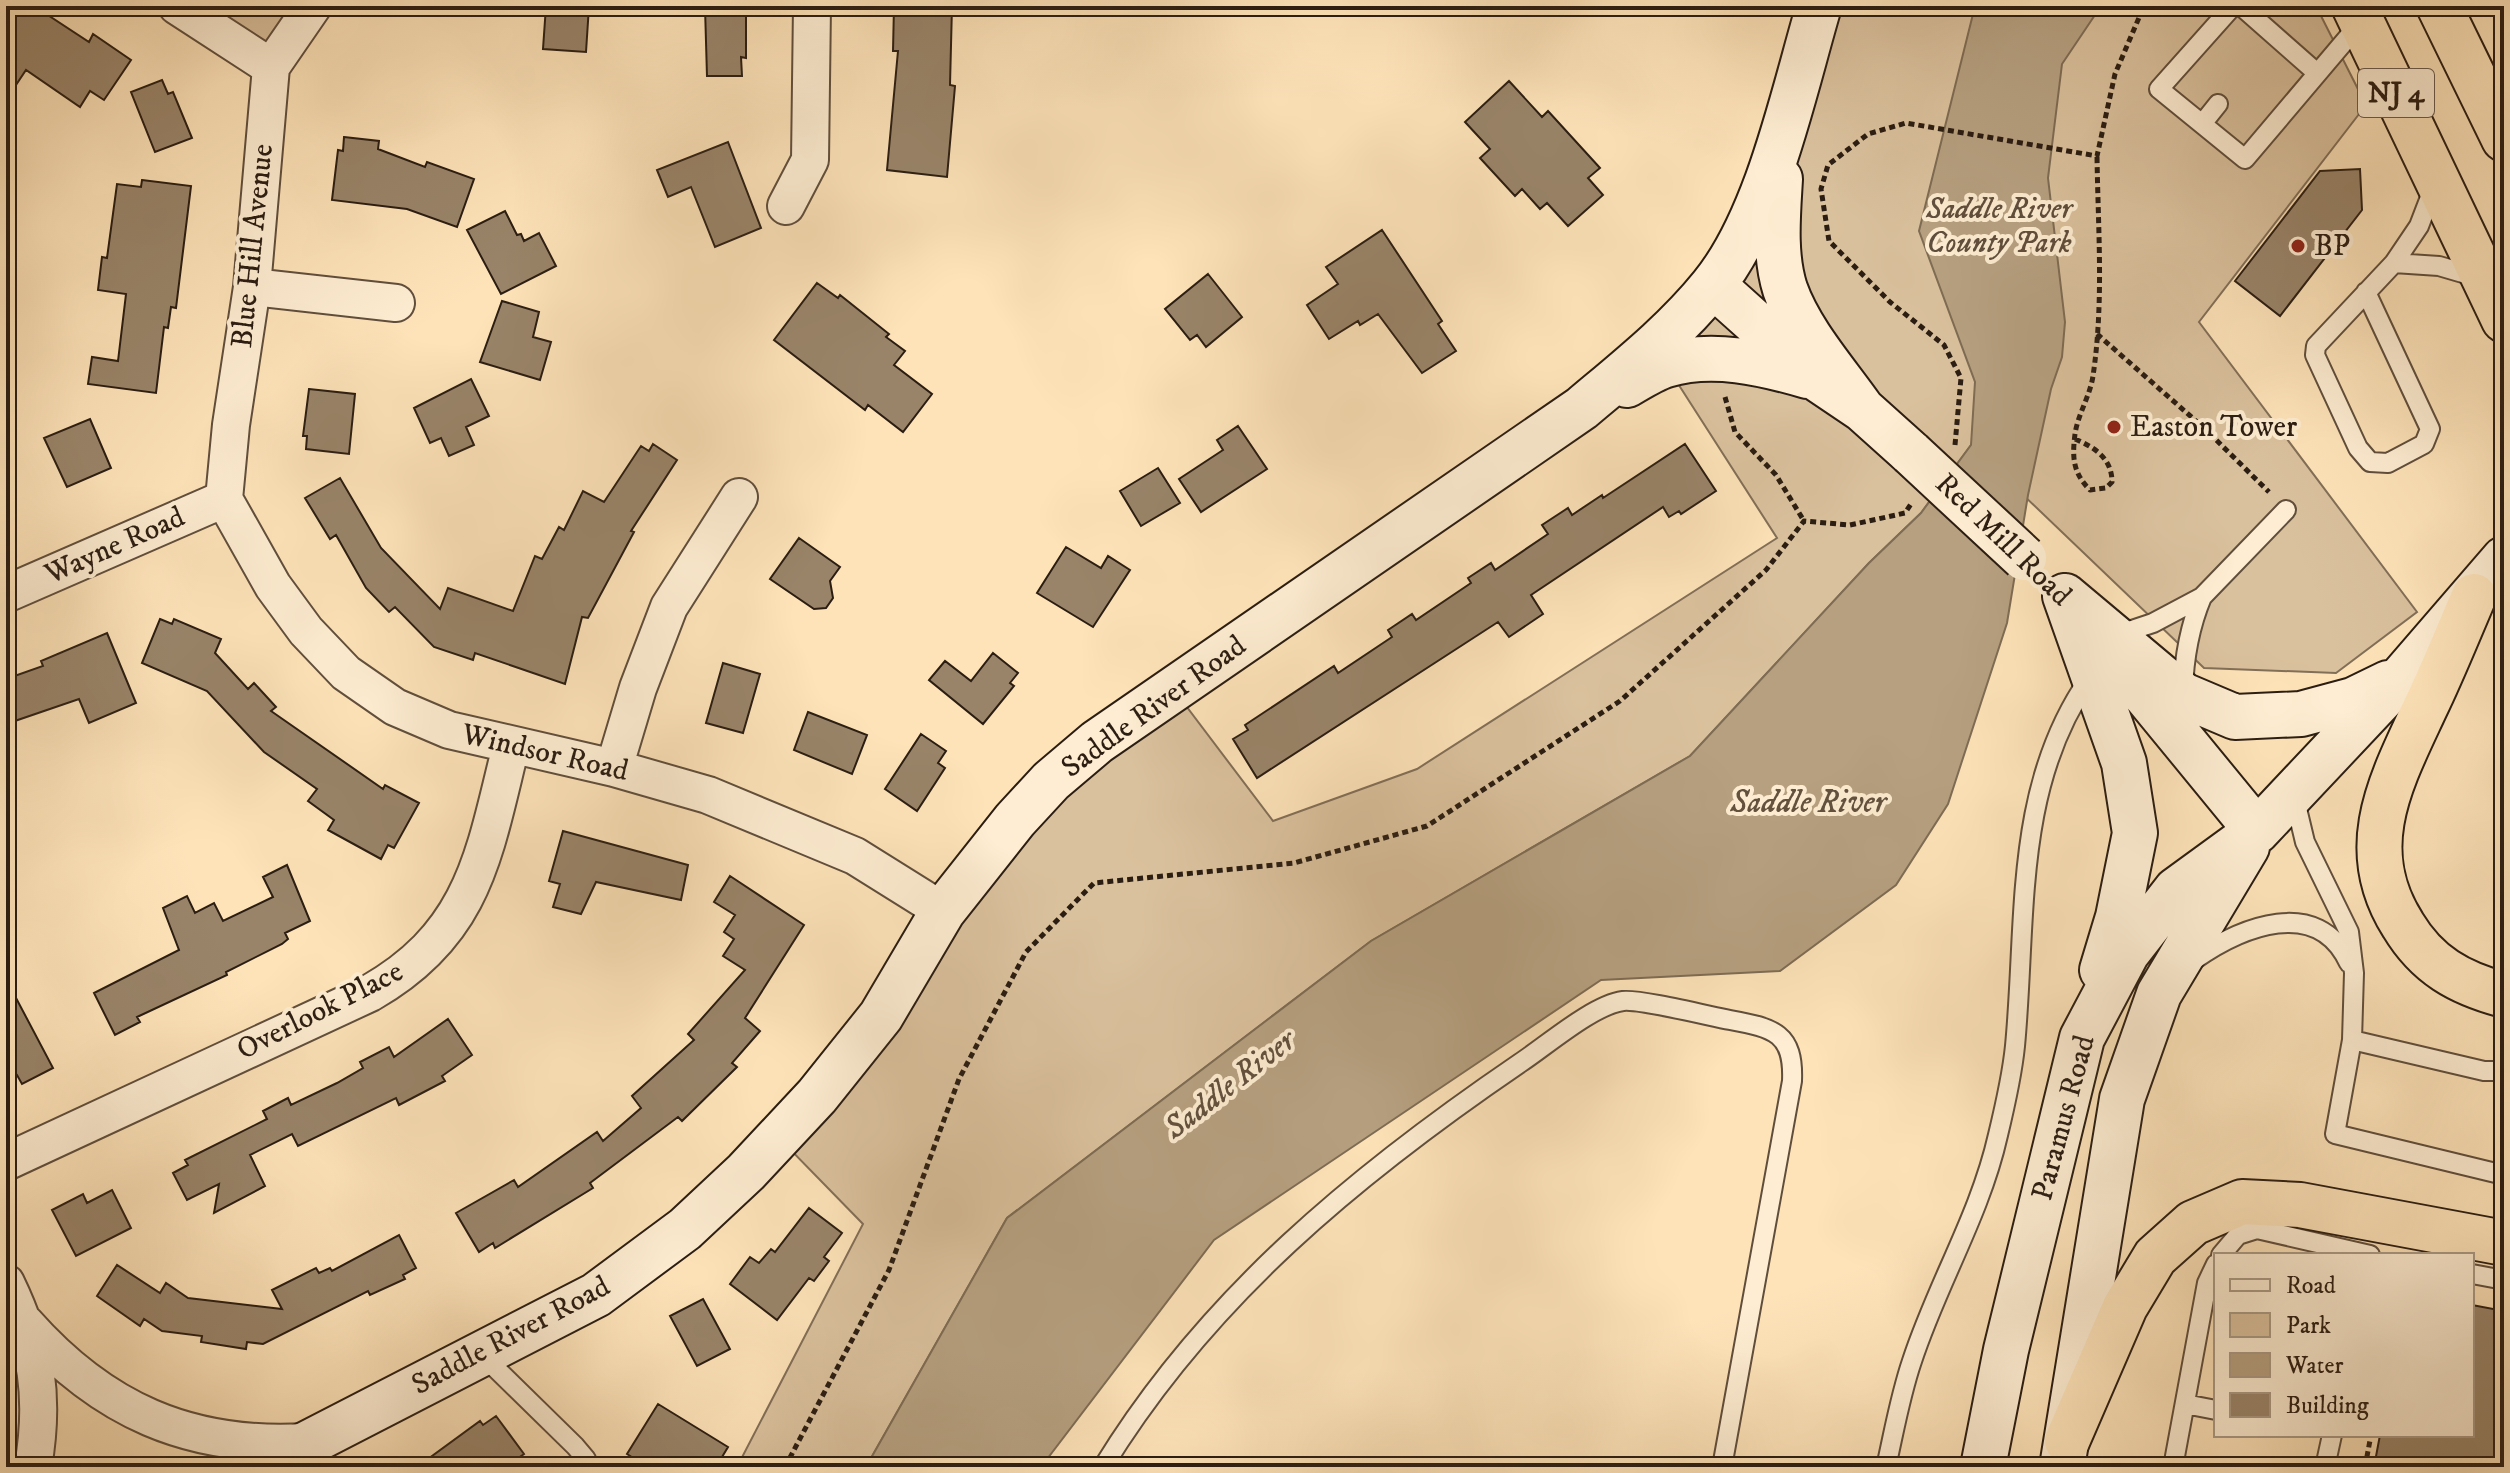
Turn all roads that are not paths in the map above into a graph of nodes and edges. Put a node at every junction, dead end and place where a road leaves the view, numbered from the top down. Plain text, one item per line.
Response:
1 (177, 6) edge
2 (313, 6) edge
3 (812, 6) edge
4 (1819, 6) edge
5 (2233, 6) edge
6 (2241, 6) edge
7 (2439, 6) edge
8 (2358, 14) edge
9 (271, 67) junction
10 (2317, 73) junction
11 (2218, 104) dead end
12 (2202, 124) junction
13 (1782, 131) junction
14 (2504, 139) edge
15 (2437, 181) junction
16 (786, 206) dead end
17 (2394, 263) junction
18 (2485, 279) junction
19 (1713, 285) junction
20 (252, 287) junction
21 (2366, 292) junction
22 (396, 303) dead end
23 (2504, 320) edge
24 (1819, 380) junction
25 (1582, 408) junction
26 (1862, 409) junction
27 (739, 497) dead end
28 (224, 499) junction
29 (2286, 510) road end
30 (2504, 559) edge
31 (6, 594) edge
32 (2065, 596) junction
33 (2474, 596) junction
34 (2202, 597) junction
35 (2112, 636) junction
36 (2091, 676) junction
37 (2403, 676) junction
38 (2183, 695) junction
39 (511, 746) junction
40 (614, 768) junction
41 (2293, 792) junction
42 (2257, 831) junction
43 (943, 911) junction
44 (2354, 973) junction
45 (2169, 978) junction
46 (2504, 995) edge
47 (2082, 1038) junction
48 (2352, 1040) junction
49 (2504, 1071) edge
50 (6, 1162) edge
51 (2499, 1173) edge
52 (2504, 1243) edge
53 (2223, 1253) edge
54 (2362, 1253) edge
55 (2214, 1268) edge
56 (2474, 1274) edge
57 (2504, 1280) edge
58 (6, 1283) edge
59 (25, 1323) junction
60 (481, 1354) junction
61 (2185, 1404) junction
62 (2214, 1410) edge
63 (2332, 1437) edge
64 (311, 1442) junction
65 (2064, 1454) edge
66 (33, 1467) edge
67 (262, 1467) edge
68 (585, 1467) edge
69 (1103, 1467) edge
70 (1722, 1467) edge
71 (1886, 1467) edge
72 (1983, 1467) edge
73 (2173, 1467) edge
74 (2325, 1467) edge

1 - 9 street
2 - 9 street, Blue Hill Avenue
3 - 16 street
4 - 13 main road, Saddle River Road
5 - 12 lane
6 - 10 lane
7 - 14 highway, NJ 4
8 - 10 lane
8 - 15 highway, NJ 4
9 - 20 street, Blue Hill Avenue
10 - 12 lane
11 - 12 lane
13 - 19 main road, Saddle River Road
13 - 26 main road
15 - 17 lane
15 - 18 highway, NJ 4
17 - 18 lane
17 - 21 lane
18 - 23 highway, NJ 4
19 - 24 main road, Red Mill Road
19 - 25 main road, Saddle River Road
20 - 22 street
20 - 28 street, Blue Hill Avenue
21 - 21 lane
24 - 25 main road
24 - 26 main road, Red Mill Road
25 - 43 main road, Saddle River Road
26 - 32 main road, Red Mill Road, bridge
27 - 40 street
28 - 31 street, Wayne Road
28 - 39 street, Windsor Road
29 - 34 lane
30 - 33 main road, Paramus Road
32 - 35 main road
32 - 36 main road
32 - 42 main road, Red Mill Road
33 - 37 main road, Paramus Road
33 - 46 highway
34 - 35 lane
34 - 38 lane
35 - 38 main road
36 - 47 main road
36 - 71 lane
37 - 38 main road
37 - 41 main road, Paramus Road
39 - 40 street, Windsor Road
39 - 50 street, Overlook Place
40 - 43 street, Windsor Road
41 - 42 main road, Paramus Road
41 - 44 lane
42 - 45 main road, Paramus Road
42 - 47 main road, Paramus Road
43 - 60 main road, Saddle River Road
44 - 45 lane
44 - 48 lane
45 - 65 main road, Paramus Road
47 - 72 main road, Paramus Road
48 - 49 lane
48 - 51 lane
52 - 65 highway
53 - 54 lane
55 - 61 lane
56 - 57 lane
58 - 59 street
59 - 64 street
59 - 66 street
60 - 64 main road, Saddle River Road
60 - 68 lane
61 - 62 lane
61 - 73 lane
63 - 74 lane
64 - 67 main road, Saddle River Road
69 - 70 lane

